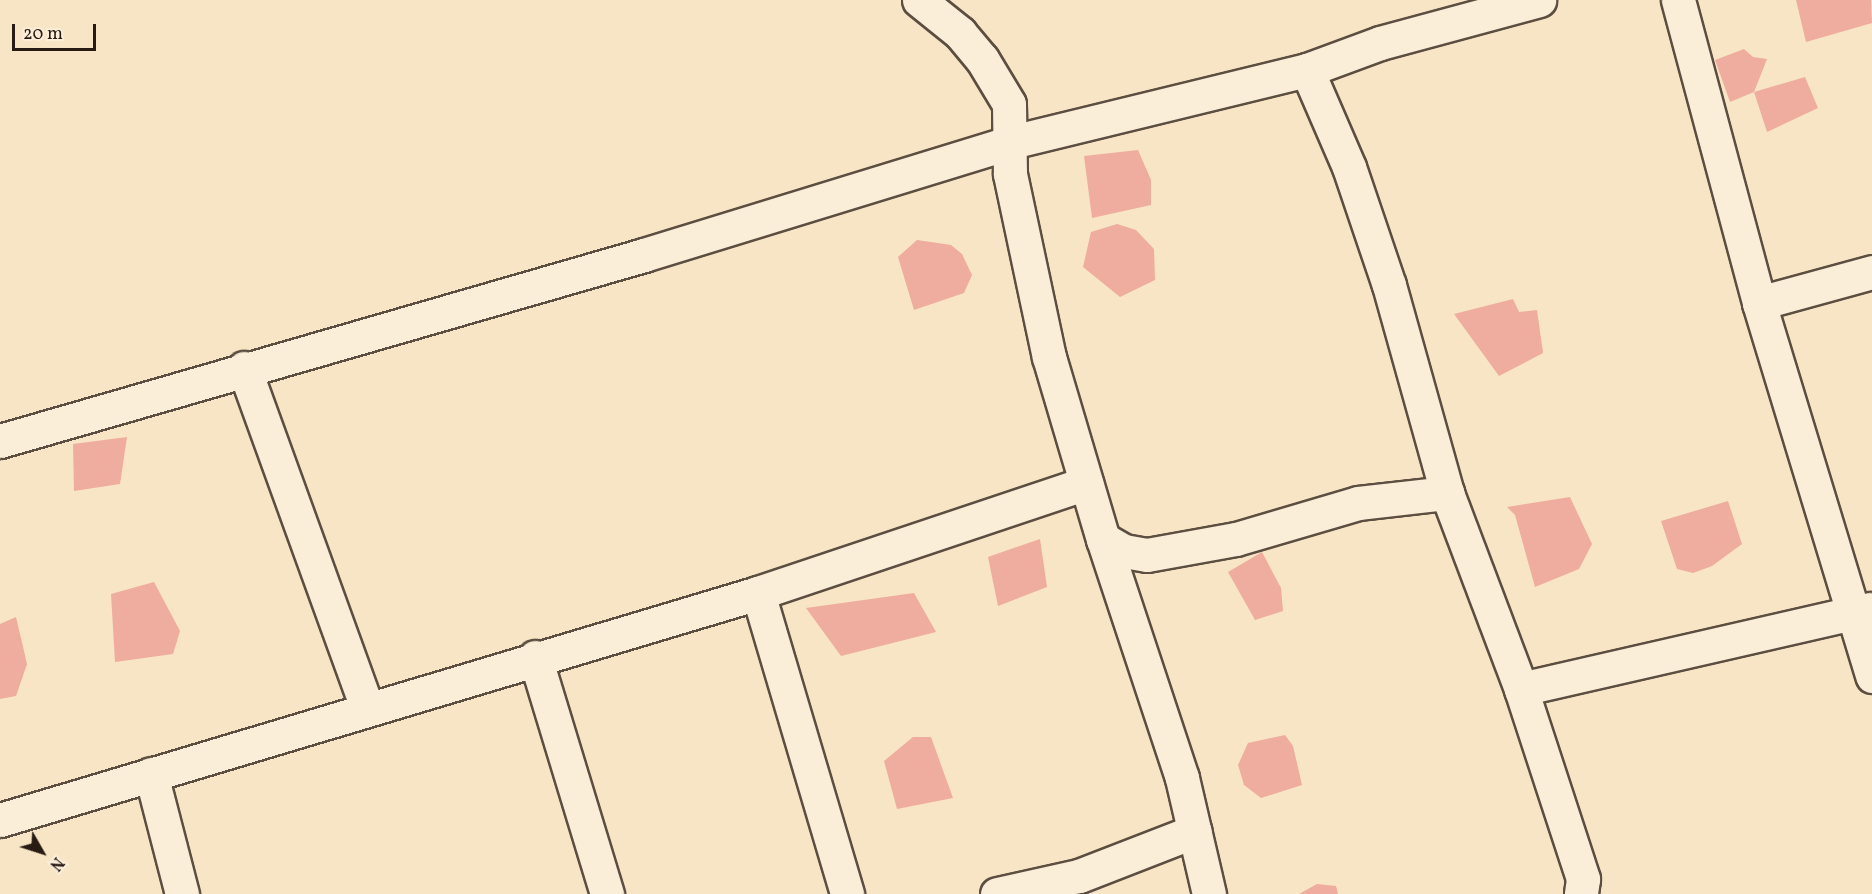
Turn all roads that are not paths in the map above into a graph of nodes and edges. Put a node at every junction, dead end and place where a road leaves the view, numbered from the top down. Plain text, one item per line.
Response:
1 (919, 0) edge
2 (1539, 0) edge
3 (1678, 0) edge
4 (1307, 70) junction
5 (1007, 143) junction
6 (1872, 272) edge
7 (1759, 303) junction
8 (244, 368) junction
9 (0, 441) edge
10 (1086, 483) junction
11 (1447, 493) junction
12 (1102, 539) junction
13 (758, 593) junction
14 (1861, 611) edge
15 (536, 657) junction
16 (1872, 676) edge
17 (1521, 688) junction
18 (368, 707) junction
19 (151, 774) junction
20 (0, 820) edge
21 (1195, 831) junction
22 (182, 894) edge
23 (607, 894) edge
24 (847, 894) edge
25 (997, 894) edge
26 (1209, 894) edge
27 (1581, 894) edge

1 - 5 street
2 - 4 street
3 - 7 street
4 - 5 street
4 - 11 street
5 - 8 street
5 - 10 street
6 - 7 street
7 - 14 street
8 - 9 street
8 - 18 street
10 - 12 street
10 - 13 street
11 - 12 street
11 - 17 street
12 - 21 street
13 - 15 street
13 - 24 street
14 - 16 street
14 - 17 street
15 - 18 street
15 - 23 street
17 - 27 street
18 - 19 street
19 - 20 street
19 - 22 street
21 - 25 street
21 - 26 street

